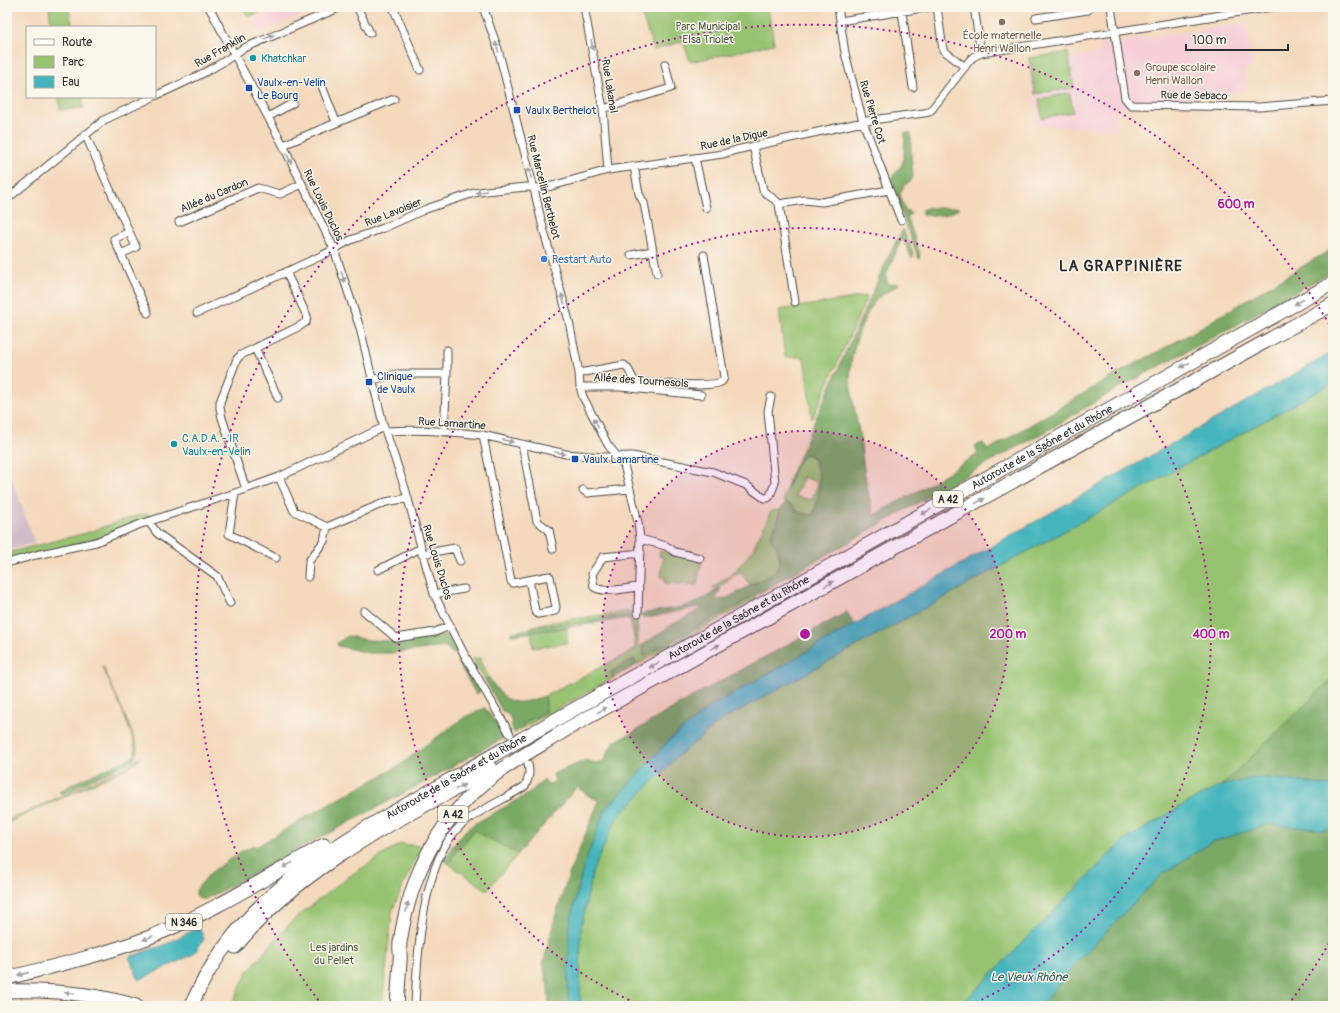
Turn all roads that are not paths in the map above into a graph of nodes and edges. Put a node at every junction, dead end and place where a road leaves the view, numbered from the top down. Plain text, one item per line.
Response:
1 (209, 7) edge
2 (341, 7) edge
3 (357, 7) edge
4 (393, 7) edge
5 (483, 7) edge
6 (584, 7) edge
7 (838, 7) edge
8 (930, 7) edge
9 (937, 7) edge
10 (974, 7) edge
11 (1051, 7) edge
12 (1090, 7) edge
13 (1111, 7) edge
14 (1272, 7) edge
15 (1253, 8) edge
16 (327, 10) edge
17 (902, 12) junction
18 (1053, 15) junction
19 (1036, 18) dead end
20 (846, 20) dead end
21 (1115, 32) junction
22 (370, 33) dead end
23 (981, 53) junction
24 (234, 54) junction
25 (665, 64) dead end
26 (965, 67) junction
27 (420, 70) dead end
28 (320, 81) dead end
29 (913, 87) dead end
30 (156, 95) edge
31 (150, 98) edge
32 (394, 99) dead end
33 (1333, 101) edge
34 (293, 103) dead end
35 (604, 109) junction
36 (268, 117) junction
37 (336, 122) junction
38 (863, 122) junction
39 (85, 134) junction
40 (283, 145) junction
41 (754, 146) junction
42 (695, 158) junction
43 (634, 166) junction
44 (608, 170) junction
45 (302, 184) junction
46 (533, 188) junction
47 (889, 190) junction
48 (7, 199) edge
49 (779, 204) junction
50 (706, 208) dead end
51 (901, 220) dead end
52 (179, 222) dead end
53 (130, 232) junction
54 (334, 249) junction
55 (653, 251) junction
56 (121, 254) junction
57 (631, 255) dead end
58 (704, 255) dead end
59 (286, 272) junction
60 (657, 273) dead end
61 (1333, 283) edge
62 (795, 302) dead end
63 (1333, 304) edge
64 (148, 313) dead end
65 (197, 313) dead end
66 (255, 348) junction
67 (447, 350) dead end
68 (579, 373) junction
69 (447, 374) junction
70 (372, 380) junction
71 (580, 387) junction
72 (701, 395) dead end
73 (771, 397) dead end
74 (278, 398) dead end
75 (385, 429) junction
76 (444, 432) junction
77 (483, 435) junction
78 (522, 444) junction
79 (616, 456) junction
80 (279, 477) junction
81 (246, 489) junction
82 (630, 489) junction
83 (583, 490) dead end
84 (235, 493) junction
85 (408, 498) junction
86 (149, 522) junction
87 (327, 527) junction
88 (640, 539) junction
89 (553, 549) dead end
90 (422, 551) junction
91 (641, 553) junction
92 (276, 558) dead end
93 (700, 558) dead end
94 (460, 561) dead end
95 (7, 563) edge
96 (378, 570) dead end
97 (308, 577) dead end
98 (529, 580) junction
99 (638, 587) junction
100 (464, 589) dead end
101 (434, 594) junction
102 (230, 603) dead end
103 (364, 611) dead end
104 (638, 612) dead end
105 (450, 626) junction
106 (567, 729) junction
107 (510, 734) dead end
108 (528, 764) dead end
109 (348, 838) junction
110 (400, 945) junction
111 (7, 978) edge
112 (7, 991) edge
113 (136, 1006) edge
114 (191, 1006) edge
115 (201, 1006) edge
116 (391, 1006) edge
117 (398, 1006) edge
118 (415, 1006) edge

1 - 24 street, Rue Louis Duclos
2 - 16 street, Rue Franklin
3 - 22 street
4 - 27 street
46 -> 5 street, Rue Marcellin Berthelot
6 -> 35 street, Rue Lakanal
7 - 38 street, Rue Pierre Cot
8 - 17 street
9 - 26 street
10 - 23 street
11 - 18 street
12 - 18 street
13 - 21 street, Rue de Sebaco
14 - 15 street
15 - 21 street
24 -> 16 street, Rue Franklin
17 - 20 street
17 - 29 street
18 - 19 street
21 - 23 street
21 - 33 street, Rue de Sebaco
23 - 26 street, Rue de la Digue
24 - 30 street, Rue Franklin
24 - 36 street, Rue Louis Duclos
25 - 35 street
26 - 38 street, Rue de la Digue
28 - 37 street
31 - 39 street, Rue Franklin
32 - 37 street
34 - 36 street
35 - 44 street, Rue Lakanal
36 - 40 street, Rue Louis Duclos
37 - 40 street
38 - 41 street, Rue de la Digue
38 - 47 street, Rue Pierre Cot
39 - 48 street, Rue Franklin
39 - 53 street
40 -> 45 street, Rue Louis Duclos
41 - 42 street, Rue de la Digue
41 - 49 street
42 - 43 street, Rue de la Digue
42 - 50 street
43 - 44 street, Rue de la Digue
43 - 55 street
44 - 46 street, Rue Lavoisier
45 - 52 street, Allée du Cardon
45 - 54 street, Rue Louis Duclos
46 -> 54 street, Rue Lavoisier
68 -> 46 street, Rue Marcellin Berthelot
47 - 49 street
47 - 51 street, Rue Pierre Cot
49 - 62 street
53 - 56 street
53 - 56 street
54 - 59 street, Rue Lavoisier
54 -> 70 street, Rue Louis Duclos
55 - 57 street
55 - 60 street
56 - 64 street
58 - 68 street
59 - 65 street, Rue Lavoisier
59 - 66 street
61 -> 109 highway, Autoroute de la Saône et du Rhône / A 42
106 -> 63 highway, Autoroute de la Saône et du Rhône / A 42
66 - 74 street
66 - 81 street
67 - 69 street
68 - 71 street, Rue Marcellin Berthelot
69 - 70 street
69 - 76 street
70 - 75 street, Rue Louis Duclos
71 - 72 street, Allée des Tournesols
79 -> 71 street, Rue Marcellin Berthelot
73 - 79 street, Rue Lamartine
75 - 76 street, Rue Lamartine
75 - 80 street, Rue Lamartine
75 - 85 street, Rue Louis Duclos
76 - 77 street, Rue Lamartine
77 -> 78 street, Rue Lamartine
77 - 98 street
78 -> 79 street, Rue Lamartine
78 - 89 street
79 - 82 street, Rue Marcellin Berthelot
80 - 81 street, Rue Lamartine
80 - 87 street
81 - 84 street, Rue Lamartine
82 - 83 street
82 - 88 street, Rue Marcellin Berthelot
84 - 86 street, Rue Lamartine
84 - 92 street
85 - 87 street
85 - 90 street, Rue Louis Duclos
86 - 95 street, Rue Lamartine
86 - 102 street
87 - 97 street
88 - 91 street, Rue Marcellin Berthelot
88 - 93 street
90 - 94 street
90 - 96 street
90 - 101 street, Rue Louis Duclos
91 - 99 street, Rue Marcellin Berthelot
91 - 99 street
98 - 98 street
99 - 104 street, Rue Marcellin Berthelot
100 - 101 street
101 - 105 street, Rue Louis Duclos
103 - 105 street
105 - 107 street, Rue Louis Duclos
110 -> 106 highway, Autoroute de la Saône et du Rhône / A 42
115 -> 106 highway
108 - 118 street
109 -> 111 highway, N 346
109 - 114 highway, Autoroute de la Saône et du Rhône / A 42
110 - 116 highway
110 - 117 highway, Autoroute de la Saône et du Rhône / A 42
113 -> 112 highway

